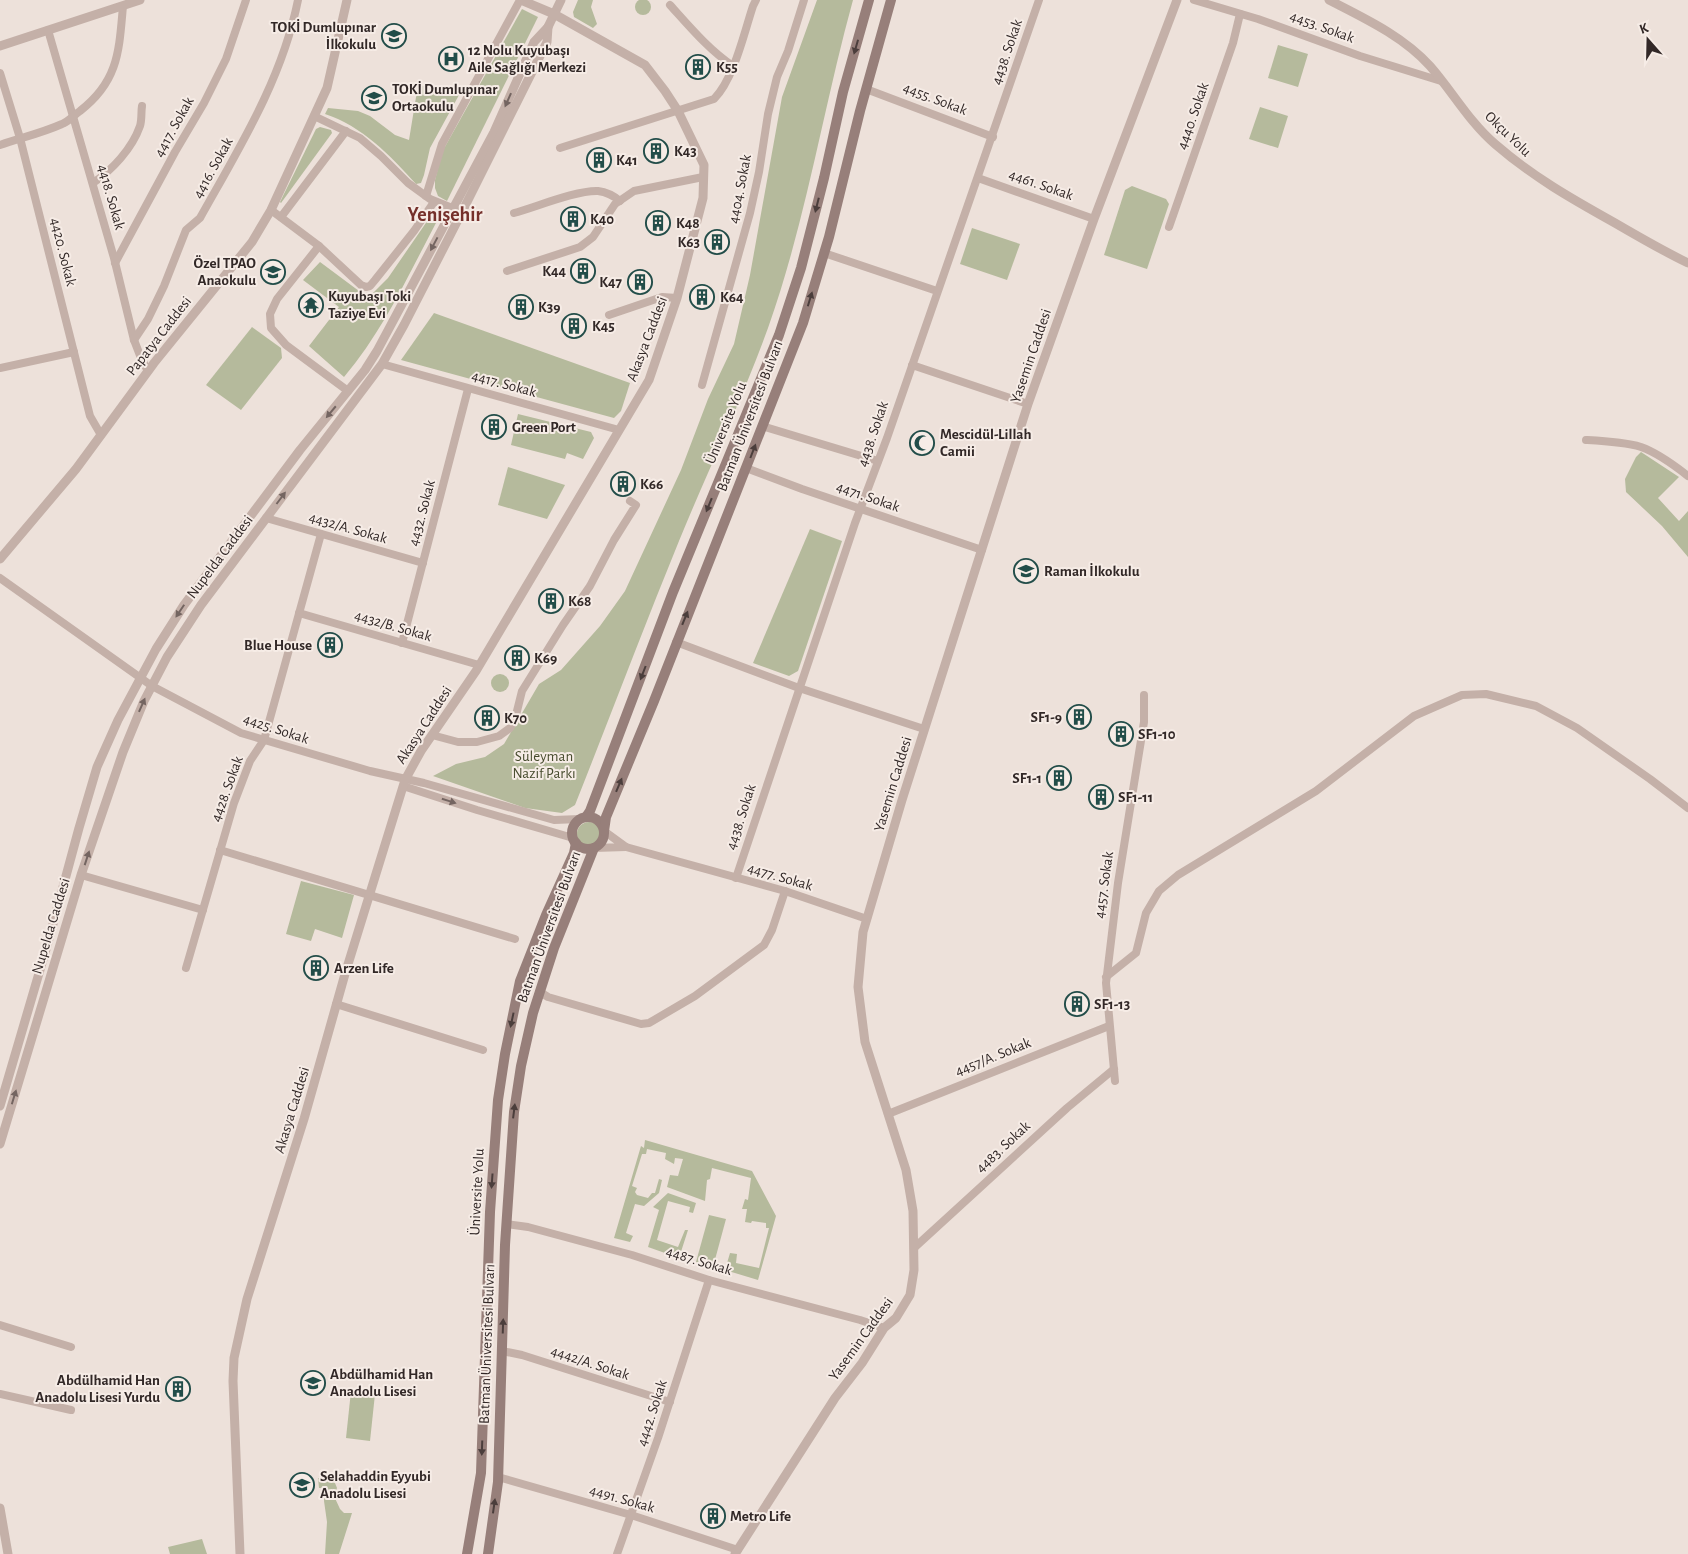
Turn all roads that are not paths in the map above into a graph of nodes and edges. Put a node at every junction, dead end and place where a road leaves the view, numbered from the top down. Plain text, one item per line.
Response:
1 (140, 0) edge
2 (246, 0) edge
3 (298, 0) edge
4 (347, 0) edge
5 (520, 0) edge
6 (561, 0) edge
7 (756, 0) edge
8 (804, 0) edge
9 (869, 0) edge
10 (891, 0) edge
11 (1039, 0) edge
12 (1177, 0) edge
13 (1194, 0) edge
14 (1329, 0) edge
15 (670, 5) dead end
16 (123, 6) junction
17 (554, 14) junction
18 (1240, 14) junction
19 (48, 30) junction
20 (0, 46) edge
21 (732, 66) junction
22 (0, 73) edge
23 (1441, 81) junction
24 (866, 89) junction
25 (142, 106) dead end
26 (678, 111) junction
27 (74, 116) junction
28 (314, 116) junction
29 (346, 131) junction
30 (992, 137) junction
31 (20, 138) junction
32 (0, 145) edge
33 (560, 148) dead end
34 (704, 177) junction
35 (978, 178) junction
36 (93, 183) junction
37 (426, 196) junction
38 (620, 200) junction
39 (434, 202) junction
40 (271, 210) junction
41 (458, 210) junction
42 (514, 213) dead end
43 (281, 217) junction
44 (1094, 219) junction
45 (1169, 227) dead end
46 (319, 246) junction
47 (824, 253) junction
48 (116, 264) junction
49 (1688, 264) edge
50 (507, 271) dead end
51 (937, 292) junction
52 (677, 298) junction
53 (609, 315) dead end
54 (134, 340) junction
55 (74, 352) junction
56 (382, 364) junction
57 (912, 365) junction
58 (0, 368) edge
59 (148, 371) junction
60 (702, 385) dead end
61 (468, 389) junction
62 (348, 391) junction
63 (1028, 404) junction
64 (762, 426) junction
65 (619, 430) junction
66 (101, 435) junction
67 (1586, 440) dead end
68 (878, 461) junction
69 (746, 468) junction
70 (1688, 476) edge
71 (630, 501) dead end
72 (861, 509) junction
73 (266, 518) junction
74 (321, 534) junction
75 (982, 550) junction
76 (0, 559) edge
77 (423, 564) junction
78 (0, 578) edge
79 (299, 613) junction
80 (676, 642) junction
81 (402, 643) junction
82 (479, 666) junction
83 (140, 678) junction
84 (152, 686) junction
85 (799, 688) junction
86 (1144, 695) dead end
87 (924, 729) junction
88 (432, 735) junction
89 (264, 740) junction
90 (404, 783) junction
91 (1688, 808) edge
92 (583, 818) junction
93 (604, 831) junction
94 (574, 840) junction
95 (626, 847) junction
96 (594, 848) junction
97 (220, 850) junction
98 (82, 875) junction
99 (736, 878) junction
100 (785, 891) junction
101 (369, 894) junction
102 (203, 910) junction
103 (867, 919) junction
104 (515, 939) dead end
105 (186, 968) dead end
106 (1106, 977) junction
107 (540, 992) junction
108 (336, 1004) junction
109 (1109, 1026) junction
110 (484, 1050) dead end
111 (1114, 1069) junction
112 (1115, 1081) dead end
113 (0, 1106) edge
114 (888, 1114) junction
115 (0, 1144) edge
116 (506, 1224) junction
117 (914, 1248) junction
118 (710, 1280) junction
119 (0, 1324) edge
120 (884, 1328) junction
121 (71, 1347) dead end
122 (502, 1351) junction
123 (0, 1394) edge
124 (670, 1402) junction
125 (71, 1410) dead end
126 (498, 1477) junction
127 (0, 1508) edge
128 (631, 1515) junction
129 (736, 1552) edge
130 (8, 1554) edge
131 (240, 1554) edge
132 (467, 1554) edge
133 (488, 1554) edge
134 (617, 1554) edge

1 - 16 street
2 - 48 street, 4417. Sokak
3 - 54 street, 4416. Sokak
4 - 28 street, Papatya Caddesi
5 - 17 street, Akasya Caddesi
5 - 37 street
6 - 17 street, Nupelda Caddesi
7 - 21 street
8 - 60 street, 4404. Sokak
9 -> 92 main road, Üniversite Yolu
10 - 24 main road, Batman Üniversitesi Bulvarı
11 - 30 street, 4438. Sokak
12 - 44 street, Yasemin Caddesi
13 - 18 street, 4453. Sokak
14 - 23 street, Okçu Yolu
15 - 21 street
16 - 19 street
16 - 27 street
17 - 26 street, Akasya Caddesi
17 - 41 street, Nupelda Caddesi
18 - 23 street, 4453. Sokak
18 - 45 street, 4440. Sokak
19 - 20 street
19 - 27 street, 4418. Sokak
21 - 26 street
22 - 31 street, 4420. Sokak
23 - 49 street, Okçu Yolu
24 - 30 street, 4455. Sokak
24 - 47 main road, Batman Üniversitesi Bulvarı
25 - 36 street
26 - 33 street
26 - 34 street, Akasya Caddesi
27 - 31 street
27 - 36 street, 4418. Sokak
28 - 29 street
28 - 40 street, Papatya Caddesi
29 - 37 street
29 - 43 street
30 - 35 street, 4438. Sokak
31 - 32 street
31 - 55 street, 4420. Sokak
34 - 38 street
34 - 52 street, Akasya Caddesi
35 - 44 street, 4461. Sokak
35 - 51 street, 4438. Sokak
36 - 48 street, 4418. Sokak
37 - 39 street
38 - 42 street
38 - 50 street
39 - 41 street
39 - 46 street
40 - 43 street
40 - 59 street, Papatya Caddesi
41 - 56 street, Nupelda Caddesi
41 -> 62 street, Nupelda Caddesi
43 - 46 street
44 - 63 street, Yasemin Caddesi
46 - 62 street
47 - 51 street
64 -> 47 main road, Batman Üniversitesi Bulvarı
48 - 54 street, 4418. Sokak
51 - 57 street, 4438. Sokak
52 - 53 street
52 - 65 street, Akasya Caddesi
54 - 59 street, 4418. Sokak
55 - 58 street
55 - 66 street, 4420. Sokak
56 - 61 street, 4417. Sokak
73 -> 56 street, Nupelda Caddesi
57 - 63 street
57 - 68 street, 4438. Sokak
59 - 66 street, Papatya Caddesi
61 - 65 street, 4417. Sokak
61 - 77 street, 4432. Sokak
62 -> 83 street, Nupelda Caddesi
63 - 75 street, Yasemin Caddesi
64 - 68 street
69 -> 64 main road, Batman Üniversitesi Bulvarı
65 - 82 street, Akasya Caddesi
66 - 76 street, Papatya Caddesi
67 - 70 street
68 - 72 street, 4438. Sokak
69 - 72 street, 4471. Sokak
80 -> 69 main road, Batman Üniversitesi Bulvarı
71 - 88 street
72 - 75 street, 4471. Sokak
72 - 85 street, 4438. Sokak
73 - 74 street, 4432/A. Sokak
73 - 84 street, Nupelda Caddesi
74 - 77 street, 4432/A. Sokak
74 - 79 street, 4428. Sokak
75 - 87 street, Yasemin Caddesi
77 - 81 street, 4432. Sokak
78 - 83 street, 4425. Sokak
79 - 81 street, 4432/B. Sokak
79 - 89 street, 4428. Sokak
80 - 85 street
93 -> 80 main road, Batman Üniversitesi Bulvarı
81 - 82 street, 4432/B. Sokak
82 - 88 street, Akasya Caddesi
83 - 84 street, 4425. Sokak
83 - 113 street, Nupelda Caddesi
84 - 89 street, 4425. Sokak
98 -> 84 street, Nupelda Caddesi
85 - 87 street
85 - 99 street, 4438. Sokak
86 - 106 street, 4457. Sokak
87 - 103 street, Yasemin Caddesi
88 - 90 street, Akasya Caddesi
89 - 90 street, 4425. Sokak
89 - 97 street, 4428. Sokak
90 - 92 street, 4425. Sokak
90 -> 94 street
90 - 101 street, Akasya Caddesi
91 - 106 street
92 - 93 main road
92 - 94 main road
93 - 95 street
93 - 96 main road
94 - 96 main road
94 -> 132 main road, Üniversite Yolu
95 - 96 street
95 - 99 street, 4477. Sokak
96 - 107 main road, Batman Üniversitesi Bulvarı
97 - 101 street
97 - 102 street, 4428. Sokak
98 - 102 street
115 -> 98 street, Nupelda Caddesi
99 - 100 street, 4477. Sokak
100 - 103 street, 4477. Sokak
100 - 107 street
101 - 104 street
101 - 108 street, Akasya Caddesi
102 - 105 street, 4428. Sokak
103 - 114 street, Yasemin Caddesi
106 - 109 street, 4457. Sokak
116 -> 107 main road, Batman Üniversitesi Bulvarı
108 - 110 street
108 - 131 street, Akasya Caddesi
109 - 111 street, 4457. Sokak
109 - 114 street, 4457/A. Sokak
111 - 112 street, 4457. Sokak
111 - 117 street, 4483. Sokak
114 - 117 street, Yasemin Caddesi
116 - 118 street, 4487. Sokak
122 -> 116 main road, Batman Üniversitesi Bulvarı
117 - 120 street, Yasemin Caddesi
118 - 120 street, 4487. Sokak
118 - 124 street, 4442. Sokak
119 - 121 street
120 - 129 street, Yasemin Caddesi
122 - 124 street, 4442/A. Sokak
122 - 126 main road, Batman Üniversitesi Bulvarı
123 - 125 street
124 - 128 street, 4442. Sokak
126 - 128 street, 4491. Sokak
133 -> 126 main road, Batman Üniversitesi Bulvarı
127 - 130 street
128 - 129 street, 4491. Sokak
128 - 134 street, 4442. Sokak

